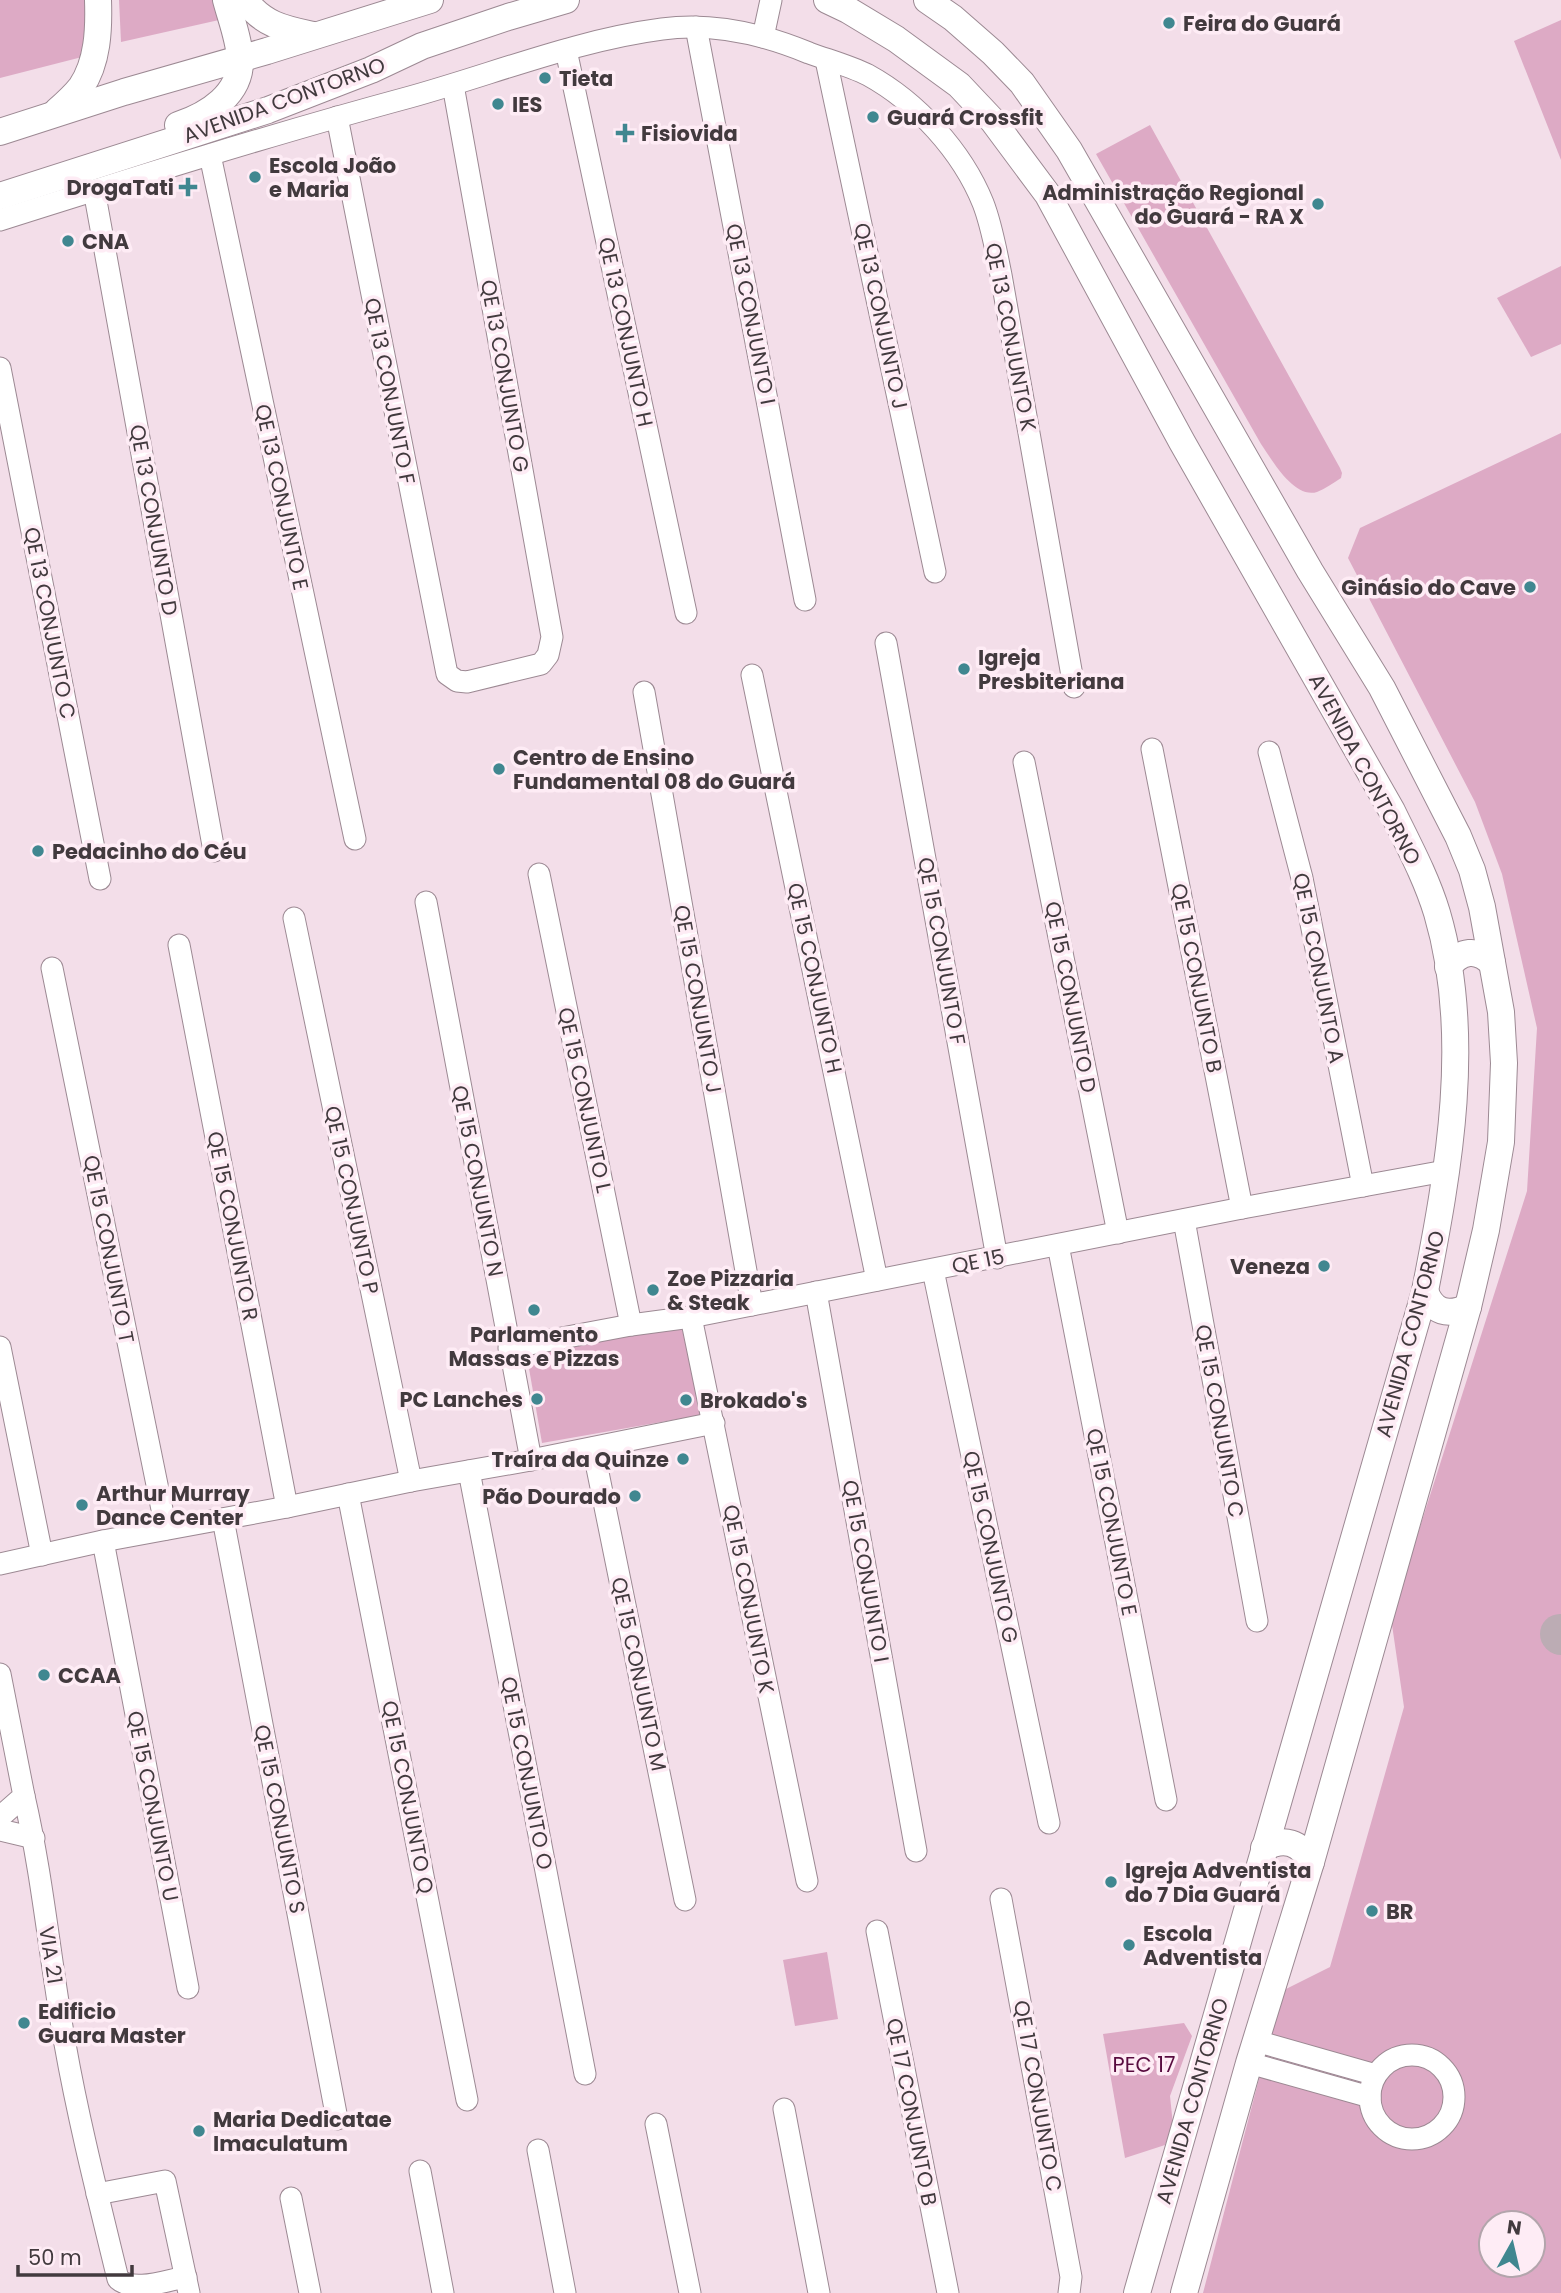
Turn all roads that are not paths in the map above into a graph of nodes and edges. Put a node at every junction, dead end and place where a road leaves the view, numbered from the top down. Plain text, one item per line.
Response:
1 (98, 0) edge
2 (226, 0) edge
3 (245, 0) edge
4 (430, 0) edge
5 (566, 0) edge
6 (771, 0) edge
7 (927, 0) edge
8 (848, 3) edge
9 (696, 27) junction
10 (314, 36) junction
11 (763, 37) junction
12 (566, 50) junction
13 (240, 59) junction
14 (827, 60) junction
15 (453, 85) junction
16 (51, 117) junction
17 (337, 117) junction
18 (0, 132) edge
19 (210, 155) junction
20 (86, 180) junction
21 (1086, 180) junction
22 (1048, 195) junction
23 (0, 196) edge
24 (0, 220) edge
25 (0, 368) edge
26 (935, 572) dead end
27 (805, 600) dead end
28 (686, 613) dead end
29 (886, 643) dead end
30 (443, 665) joint
31 (752, 675) dead end
32 (1074, 687) dead end
33 (644, 692) dead end
34 (1152, 748) dead end
35 (1269, 752) dead end
36 (1024, 762) dead end
37 (355, 839) dead end
38 (214, 851) dead end
39 (539, 874) dead end
40 (100, 879) dead end
41 (426, 902) dead end
42 (1482, 907) junction
43 (1437, 913) junction
44 (294, 918) dead end
45 (179, 945) dead end
46 (1492, 963) junction
47 (1448, 967) junction
48 (52, 968) dead end
49 (1445, 1171) junction
50 (1363, 1186) junction
51 (1242, 1208) junction
52 (1184, 1220) junction
53 (1118, 1233) junction
54 (1058, 1245) junction
55 (997, 1258) junction
56 (933, 1270) junction
57 (877, 1280) junction
58 (1425, 1291) junction
59 (816, 1292) junction
60 (752, 1305) junction
61 (1468, 1307) junction
62 (691, 1317) junction
63 (631, 1325) junction
64 (0, 1347) edge
65 (509, 1348) junction
66 (714, 1423) junction
67 (593, 1448) junction
68 (531, 1461) junction
69 (469, 1471) junction
70 (411, 1481) junction
71 (348, 1494) junction
72 (287, 1507) junction
73 (223, 1519) junction
74 (166, 1529) junction
75 (103, 1541) junction
76 (42, 1555) junction
77 (0, 1564) edge
78 (1257, 1621) dead end
79 (0, 1674) edge
80 (24, 1796) junction
81 (1166, 1800) dead end
82 (0, 1817) edge
83 (1049, 1823) dead end
84 (0, 1830) edge
85 (34, 1838) junction
86 (1264, 1848) junction
87 (916, 1851) dead end
88 (1311, 1862) junction
89 (807, 1881) dead end
90 (1001, 1899) dead end
91 (685, 1900) dead end
92 (877, 1931) dead end
93 (188, 1988) dead end
94 (1252, 2052) junction
95 (585, 2074) dead end
96 (1376, 2075) junction
97 (1370, 2097) junction
98 (467, 2100) dead end
99 (784, 2109) dead end
100 (337, 2119) dead end
101 (656, 2124) dead end
102 (1182, 2137) junction
103 (538, 2150) dead end
104 (1224, 2152) junction
105 (420, 2171) dead end
106 (97, 2194) junction
107 (291, 2199) dead end
108 (187, 2285) edge
109 (310, 2293) edge
110 (443, 2293) edge
111 (565, 2293) edge
112 (690, 2293) edge
113 (819, 2293) edge
114 (947, 2293) edge
115 (1069, 2293) edge
116 (1137, 2293) edge
117 (1185, 2293) edge

1 - 16 main road
2 - 13 main road
3 - 10 main road
4 - 10 main road
5 - 20 main road, AVENIDA CONTORNO
6 - 11 street
7 - 21 main road
8 - 22 main road, AVENIDA CONTORNO
9 - 11 street, QE 13 CONJUNTO K
9 - 12 street, QE 13 CONJUNTO K
9 - 27 street, QE 13 CONJUNTO I
10 - 13 main road
11 - 14 street, QE 13 CONJUNTO K
12 - 15 street, QE 13 CONJUNTO K
12 - 28 street, QE 13 CONJUNTO H
13 - 16 main road
13 - 20 main road
14 - 26 street, QE 13 CONJUNTO J
14 - 32 street, QE 13 CONJUNTO K
15 - 17 street, QE 13 CONJUNTO K
15 - 30 street, QE 13 CONJUNTO G
16 - 18 main road
17 - 19 street, QE 13 CONJUNTO K
17 - 30 street, QE 13 CONJUNTO F
19 - 20 street, QE 13 CONJUNTO K
19 - 37 street, QE 13 CONJUNTO E
20 - 23 main road, AVENIDA CONTORNO
20 - 24 street, QE 13 CONJUNTO K
20 - 38 street, QE 13 CONJUNTO D
21 - 22 main road
21 - 42 main road
22 - 43 main road, AVENIDA CONTORNO
25 - 40 street, QE 13 CONJUNTO C
29 - 55 street, QE 15 CONJUNTO F
31 - 57 street, QE 15 CONJUNTO H
33 - 60 street, QE 15 CONJUNTO J
34 - 51 street, QE 15 CONJUNTO B
35 - 50 street, QE 15 CONJUNTO A
36 - 53 street, QE 15 CONJUNTO D
39 - 63 street, QE 15 CONJUNTO L
41 - 65 street, QE 15 CONJUNTO N
42 - 43 main road
42 - 46 main road
43 - 47 main road, AVENIDA CONTORNO
44 - 70 street, QE 15 CONJUNTO P
45 - 72 street, QE 15 CONJUNTO R
46 - 47 main road
46 - 61 main road
47 - 49 main road, AVENIDA CONTORNO
48 - 74 street, QE 15 CONJUNTO T
49 - 50 street, QE 15
49 - 58 main road, AVENIDA CONTORNO
50 - 51 street, QE 15
51 - 52 street, QE 15
52 - 53 street, QE 15
52 - 78 street, QE 15 CONJUNTO C
53 - 54 street, QE 15
54 - 55 street, QE 15
54 - 81 street, QE 15 CONJUNTO E
55 - 56 street, QE 15
56 - 57 street, QE 15
56 - 83 street, QE 15 CONJUNTO G
57 - 59 street, QE 15
58 - 61 main road
58 - 86 main road, AVENIDA CONTORNO
59 - 60 street, QE 15
59 - 87 street, QE 15 CONJUNTO I
60 - 62 street, QE 15
61 - 88 main road
62 - 63 street, QE 15
62 - 66 street, QE 15 CONJUNTO K
63 - 65 street, QE 15
64 - 76 street
65 - 68 street, QE 15 CONJUNTO N
66 - 67 street
66 - 89 street, QE 15 CONJUNTO K
67 - 68 street
67 - 91 street, QE 15 CONJUNTO M
68 - 69 street
69 - 70 street
69 - 95 street, QE 15 CONJUNTO O
70 - 71 street
71 - 72 street
71 - 98 street, QE 15 CONJUNTO Q
72 - 73 street
73 - 74 street
73 - 100 street, QE 15 CONJUNTO S
74 - 75 street
75 - 76 street
75 - 93 street, QE 15 CONJUNTO U
76 - 77 street
79 - 80 street, VIA 21
80 - 82 street
80 - 85 street, VIA 21
84 - 85 street
85 - 106 street, VIA 21
86 - 88 main road
86 - 102 main road, AVENIDA CONTORNO
88 - 94 main road
90 - 115 street, QE 17 CONJUNTO C
92 - 114 street, QE 17 CONJUNTO B
94 - 96 street
94 - 97 street
94 - 104 main road
96 - 97 street
96 - 97 street
99 - 113 street
101 - 112 street
102 - 104 main road
102 - 116 main road, AVENIDA CONTORNO
103 - 111 street
104 - 117 main road
105 - 110 street
106 - 108 street, VIA 21
106 - 108 street
107 - 109 street

